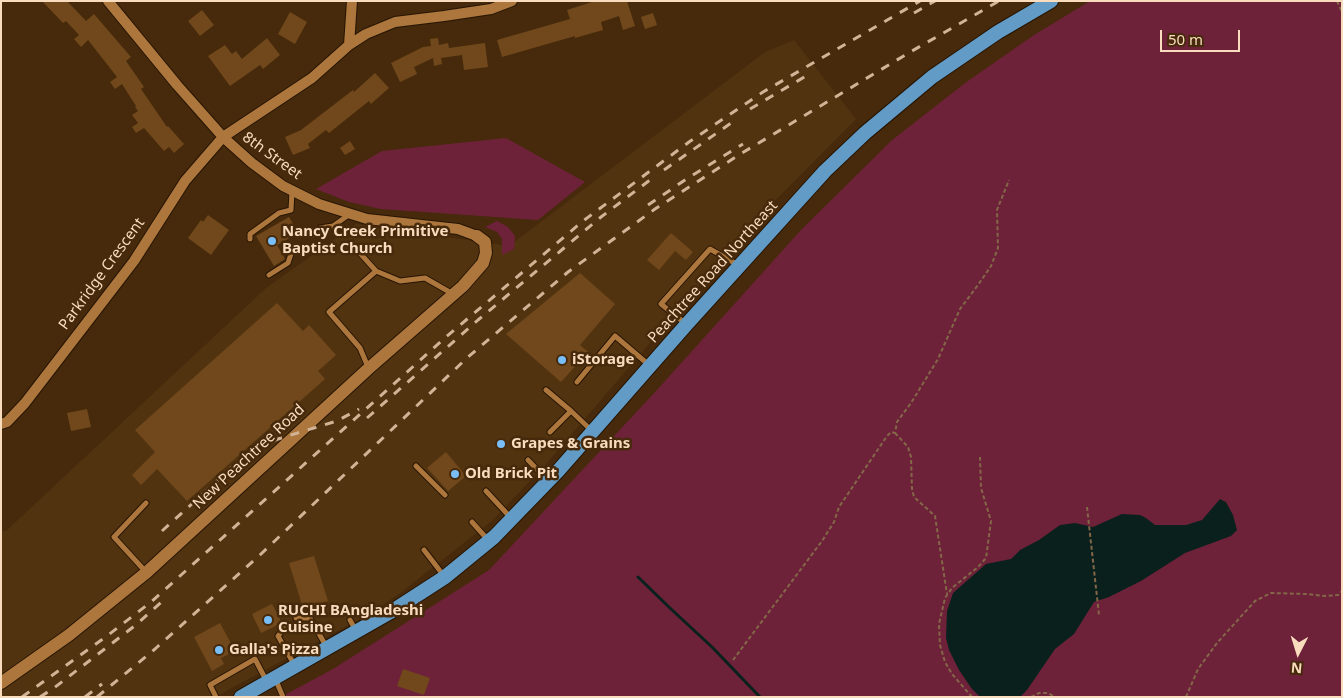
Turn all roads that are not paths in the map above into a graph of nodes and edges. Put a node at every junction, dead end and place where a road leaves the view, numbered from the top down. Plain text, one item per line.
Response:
1 (108, 1) edge
2 (352, 1) edge
3 (512, 1) edge
4 (1051, 1) edge
5 (349, 45) junction
6 (223, 137) junction
7 (292, 190) junction
8 (351, 214) junction
9 (320, 228) dead end
10 (477, 236) joint
11 (250, 239) dead end
12 (292, 251) dead end
13 (358, 251) dead end
14 (740, 266) junction
15 (376, 271) junction
16 (269, 275) dead end
17 (453, 294) junction
18 (686, 325) junction
19 (650, 366) junction
20 (368, 369) junction
21 (577, 382) dead end
22 (546, 390) dead end
23 (571, 411) junction
24 (1, 424) edge
25 (593, 431) junction
26 (550, 432) dead end
27 (528, 460) dead end
28 (416, 466) dead end
29 (548, 482) junction
30 (486, 491) dead end
31 (445, 496) dead end
32 (146, 503) dead end
33 (512, 519) junction
34 (472, 522) dead end
35 (489, 541) junction
36 (424, 550) dead end
37 (147, 572) junction
38 (444, 577) junction
39 (296, 618) dead end
40 (287, 625) dead end
41 (328, 648) junction
42 (295, 666) junction
43 (271, 680) junction
44 (1, 683) edge
45 (216, 697) edge
46 (241, 697) edge
47 (283, 697) edge

1 - 6 street, 8th Street
2 - 5 street
3 - 5 street, Parkridge Crescent
4 - 14 highway, Peachtree Road Northeast
5 - 6 street, Parkridge Crescent
6 - 7 street, 8th Street
6 - 24 street, Parkridge Crescent
7 - 8 street, 8th Street
7 - 11 lane
8 - 9 lane
8 - 10 street, 8th Street
10 - 17 street, New Peachtree Road
12 - 16 lane
13 - 15 lane
14 - 18 highway, Peachtree Road Northeast
14 - 18 lane
15 - 17 lane
15 - 20 lane
17 - 20 street, New Peachtree Road
18 - 19 highway, Peachtree Road Northeast
19 - 21 lane
19 - 25 highway, Peachtree Road Northeast
20 - 37 street, New Peachtree Road
22 - 23 lane
23 - 25 lane
23 - 26 lane
25 - 29 highway, Peachtree Road Northeast
27 - 29 lane
28 - 31 lane
29 - 33 highway, Peachtree Road Northeast
30 - 33 lane
32 - 37 lane
33 - 35 highway, Peachtree Road Northeast
34 - 35 lane
35 - 38 highway, Peachtree Road Northeast
36 - 38 lane
37 - 44 street, New Peachtree Road
38 - 41 highway, Peachtree Road Northeast
39 - 41 lane
40 - 42 lane
41 - 42 highway, Peachtree Road Northeast
42 - 43 highway, Peachtree Road Northeast
43 - 45 lane
43 - 46 highway, Peachtree Road Northeast
43 - 47 lane

